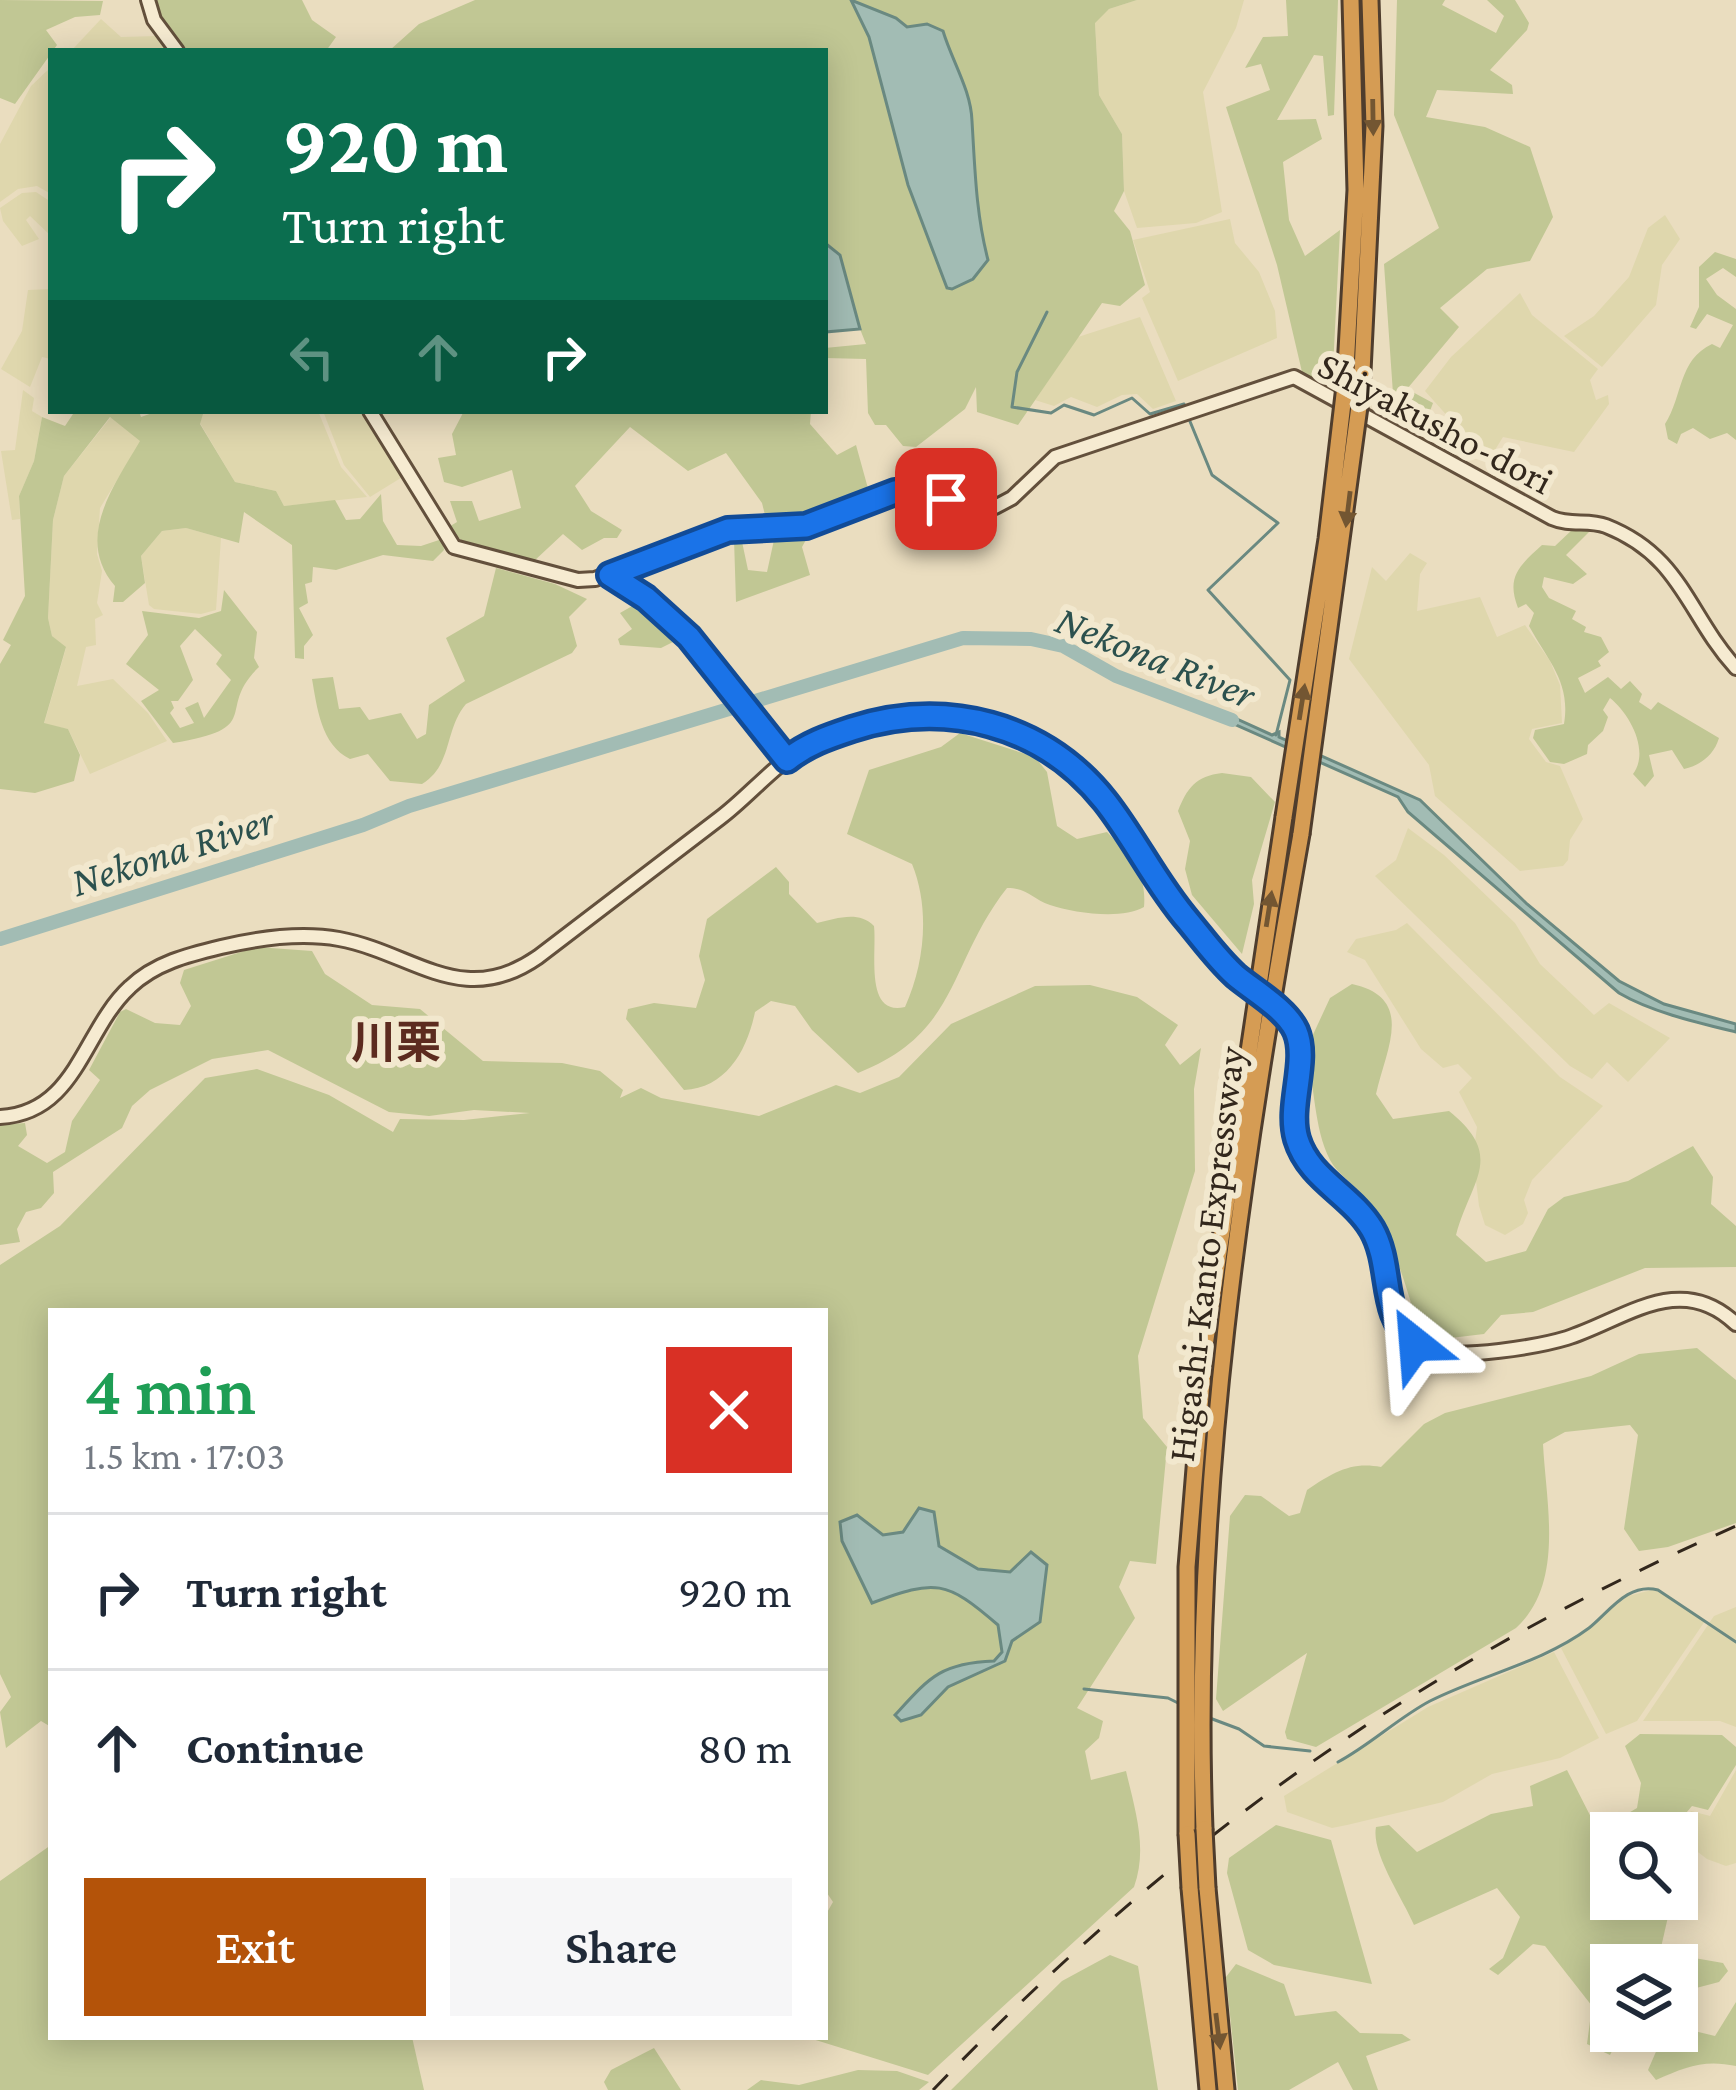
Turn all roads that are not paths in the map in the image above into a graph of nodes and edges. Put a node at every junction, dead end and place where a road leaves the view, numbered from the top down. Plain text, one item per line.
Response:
1 (148, 0) edge
2 (1351, 0) edge
3 (1370, 0) edge
4 (175, 48) edge
5 (1353, 389) junction
6 (372, 414) edge
7 (610, 575) junction
8 (1736, 668) edge
9 (787, 760) junction
10 (0, 1117) edge
11 (1736, 1324) edge
12 (1195, 1790) junction
13 (1198, 1888) junction
14 (1208, 2090) edge
15 (1226, 2090) edge

1 - 4 street
2 - 5 highway, Higashi-Kanto Expressway
3 -> 5 highway, Higashi-Kanto Expressway
5 -> 12 highway, Higashi-Kanto Expressway, bridge
12 -> 5 highway, Higashi-Kanto Expressway, bridge
6 - 7 street
7 - 8 street, Shiyakusho-dori
7 - 9 street
9 - 10 street
9 - 11 street, bridge
12 - 13 highway, Higashi-Kanto Expressway, bridge
13 - 14 highway, Higashi-Kanto Expressway
13 -> 15 highway, Higashi-Kanto Expressway

